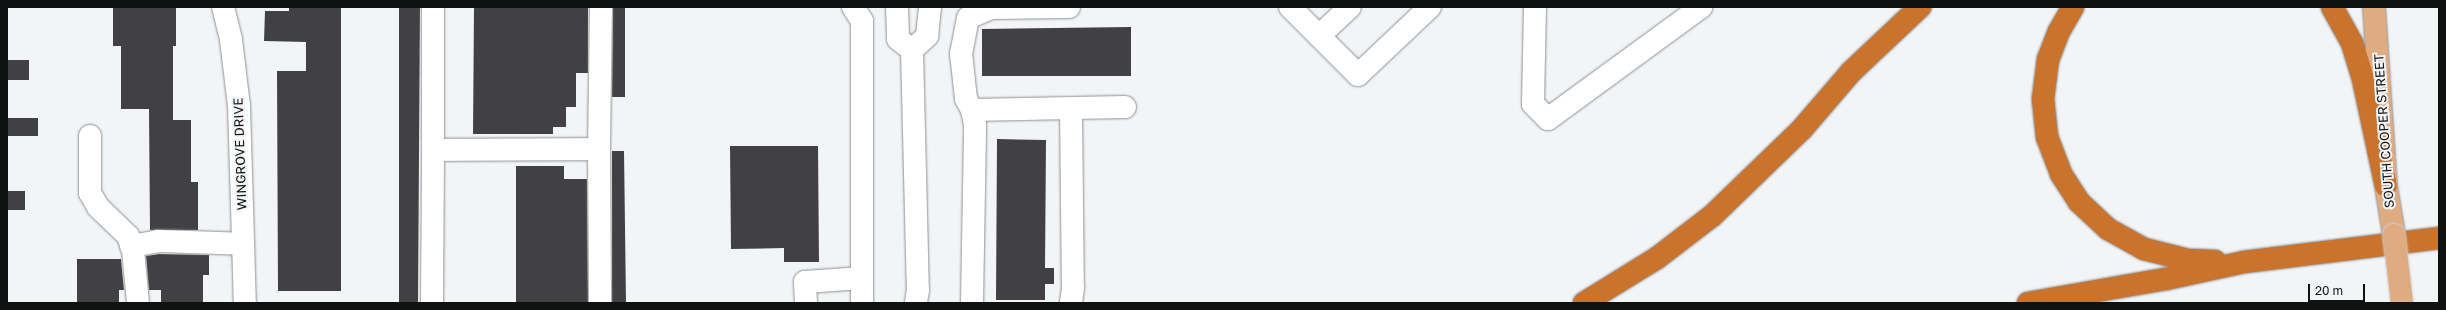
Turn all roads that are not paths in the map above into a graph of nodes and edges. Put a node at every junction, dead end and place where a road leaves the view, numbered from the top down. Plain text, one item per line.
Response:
1 (223, 7) edge
2 (433, 7) edge
3 (600, 7) edge
4 (853, 7) edge
5 (897, 7) edge
6 (930, 7) edge
7 (1069, 7) edge
8 (1290, 7) edge
9 (1350, 7) edge
10 (1430, 7) edge
11 (1535, 7) edge
12 (1701, 7) edge
13 (1920, 7) edge
14 (2073, 7) edge
15 (2332, 7) edge
16 (2374, 7) edge
17 (979, 10) edge
18 (1319, 36) junction
19 (912, 50) junction
20 (1126, 107) dead end
21 (1070, 109) junction
22 (972, 110) junction
23 (90, 136) dead end
24 (599, 149) junction
25 (433, 150) junction
26 (2386, 186) junction
27 (2439, 238) edge
28 (243, 244) junction
29 (131, 246) junction
30 (2244, 262) junction
31 (862, 278) junction
32 (138, 303) edge
33 (245, 303) edge
34 (432, 303) edge
35 (600, 303) edge
36 (806, 303) edge
37 (862, 303) edge
38 (916, 303) edge
39 (972, 303) edge
40 (1070, 303) edge
41 (1584, 303) edge
42 (2028, 303) edge
43 (2402, 303) edge

1 - 28 street, WINGROVE DRIVE
2 - 25 street
3 - 24 street
4 - 31 street
5 - 19 street
6 - 19 street
7 - 17 street
8 - 18 street
9 - 18 street
10 - 18 street
11 - 12 street
13 - 41 highway
14 - 30 highway
15 - 26 highway
16 - 26 main road, SOUTH COOPER STREET
17 - 22 street
19 - 38 street
20 - 21 street
21 - 22 street
21 - 40 street
22 - 39 street
23 - 29 street
24 - 25 street
24 - 35 street
25 - 34 street
26 - 43 main road, SOUTH COOPER STREET, bridge
27 - 30 highway
28 - 29 street
28 - 33 street, WINGROVE DRIVE
29 - 32 street
30 - 42 highway
31 - 36 street
31 - 37 street

